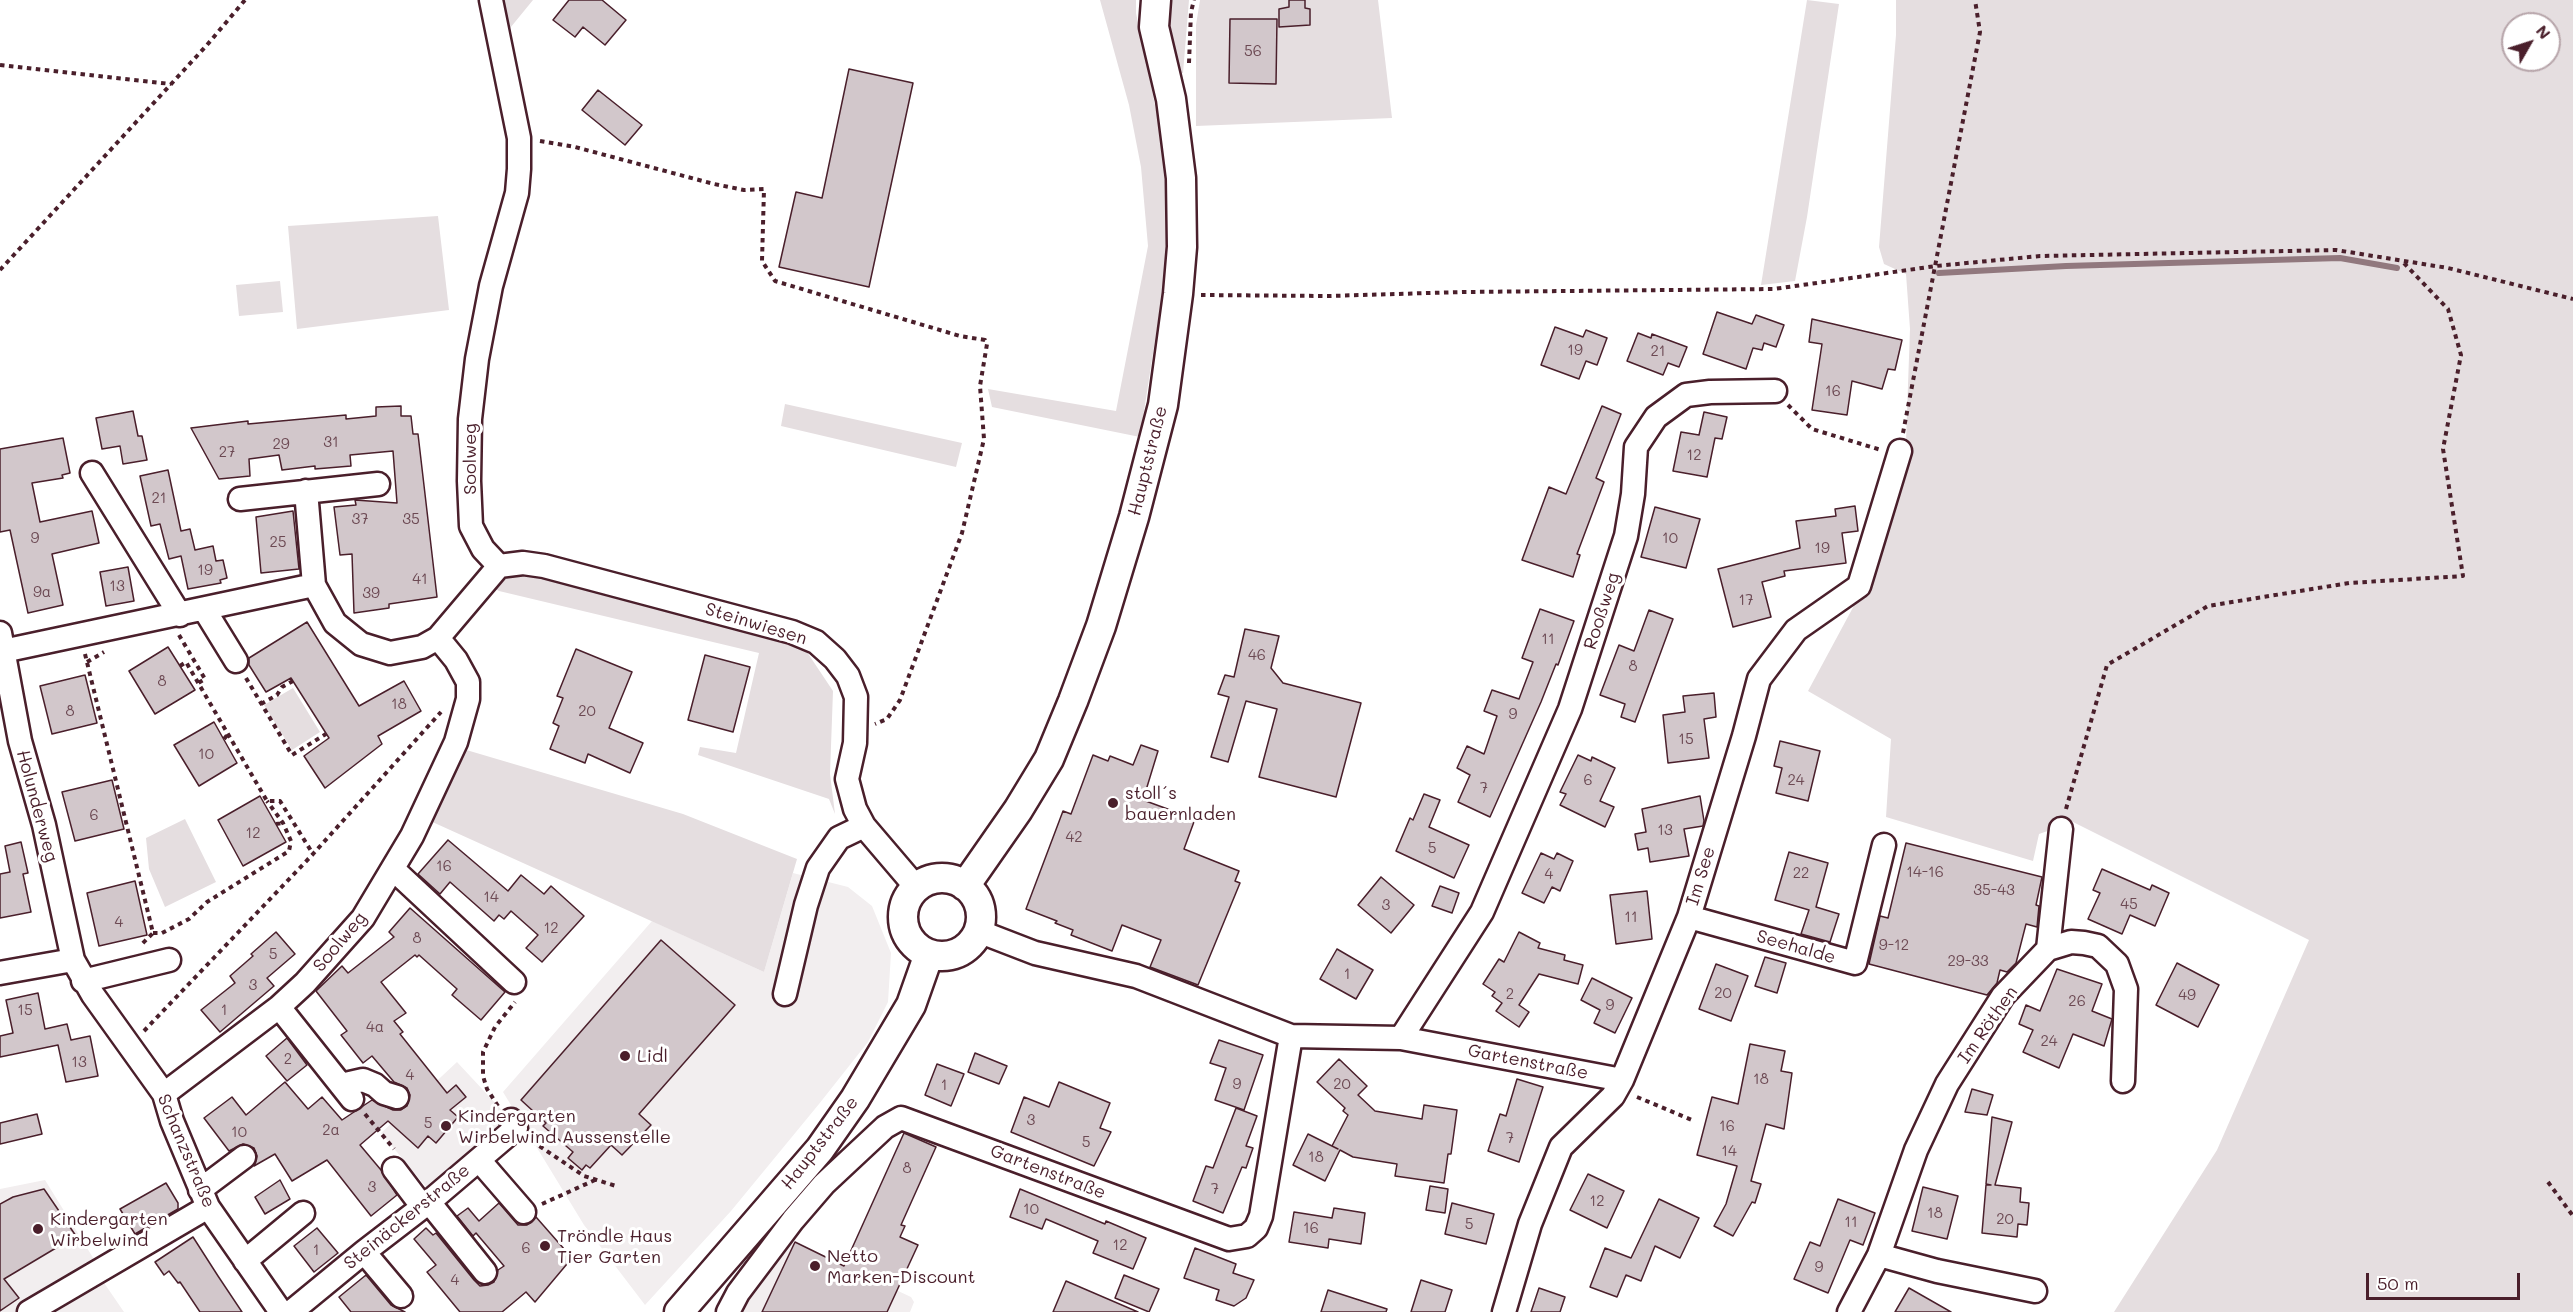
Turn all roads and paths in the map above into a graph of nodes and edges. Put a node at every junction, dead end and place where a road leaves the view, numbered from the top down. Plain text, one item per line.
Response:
1 (245, 0) edge
2 (491, 0) edge
3 (1156, 0) edge
4 (1194, 0) edge
5 (1975, 0) edge
6 (0, 65) edge
7 (1189, 65) dead end
8 (171, 84) junction
9 (519, 138) junction
10 (2402, 260) junction
11 (1936, 266) junction
12 (0, 270) edge
13 (1178, 294) junction
14 (2573, 299) edge
15 (1775, 391) joint
16 (1899, 453) junction
17 (92, 473) dead end
18 (378, 484) dead end
19 (306, 491) junction
20 (240, 499) dead end
21 (499, 566) junction
22 (314, 585) junction
23 (204, 609) junction
24 (174, 616) junction
25 (80, 635) junction
26 (438, 638) junction
27 (2, 642) edge
28 (236, 661) joint
29 (180, 666) dead end
30 (293, 681) dead end
31 (468, 682) junction
32 (198, 683) junction
33 (261, 704) junction
34 (857, 722) junction
35 (228, 734) junction
36 (326, 734) dead end
37 (224, 739) dead end
38 (10, 743) edge
39 (267, 801) junction
40 (283, 823) junction
41 (276, 824) dead end
42 (864, 826) junction
43 (2061, 829) joint
44 (1884, 845) dead end
45 (313, 854) junction
46 (393, 869) junction
47 (965, 886) junction
48 (916, 887) junction
49 (1689, 917) junction
50 (978, 931) junction
51 (153, 933) junction
52 (138, 947) dead end
53 (2048, 949) junction
54 (929, 954) junction
55 (73, 960) junction
56 (169, 960) dead end
57 (0, 973) edge
58 (83, 981) junction
59 (514, 982) joint
60 (785, 994) dead end
61 (279, 1007) junction
62 (1291, 1036) junction
63 (1401, 1038) junction
64 (129, 1046) junction
65 (2123, 1081) dead end
66 (1619, 1084) junction
67 (164, 1094) junction
68 (397, 1097) dead end
69 (1692, 1120) dead end
70 (519, 1129) junction
71 (244, 1157) dead end
72 (479, 1160) junction
73 (394, 1169) dead end
74 (596, 1179) junction
75 (2548, 1182) dead end
76 (616, 1186) dead end
77 (204, 1198) junction
78 (425, 1204) junction
79 (524, 1212) joint
80 (303, 1213) dead end
81 (2573, 1216) edge
82 (363, 1252) junction
83 (1879, 1255) junction
84 (244, 1261) junction
85 (485, 1272) dead end
86 (2035, 1291) dead end
87 (401, 1296) dead end
88 (29, 1312) edge
89 (281, 1312) edge
90 (291, 1312) edge
91 (679, 1312) edge
92 (728, 1312) edge
93 (1504, 1312) edge
94 (1849, 1312) edge

1 - 8 path
2 - 9 street, Soolweg
3 - 13 main road, Hauptstraße
4 - 7 path
5 - 11 path
6 - 8 path
8 - 12 path
9 - 21 street, Soolweg
9 - 34 path
10 - 11 path
10 - 14 path
10 - 43 path
11 - 13 path
11 - 16 path
13 - 47 main road, Hauptstraße
15 - 16 path
15 - 63 street, Rooßweg
16 - 49 street, Im See
17 - 24 street
18 - 19 street
19 - 20 street
19 - 22 street
21 - 26 street
21 - 34 street, Steinwiesen
22 - 23 street, Holunderweg
22 - 26 street
23 - 24 street, Holunderweg
23 - 28 street
24 - 25 street, Holunderweg
24 - 32 path
25 - 27 street, Holunderweg
25 - 51 path
26 - 31 street
27 - 38 street, Holunderweg
28 - 33 path
29 - 32 path
30 - 33 path
31 - 45 path
31 - 46 street, Soolweg
32 - 35 path
33 - 36 path
34 - 42 street, Steinwiesen
35 - 37 path
35 - 39 path
38 - 55 street, Holunderweg
39 - 40 path
39 - 45 path
40 - 41 path
40 - 51 path
42 - 48 street, Steinwiesen
42 - 60 street
43 - 53 street
44 - 49 street, Seehalde
45 - 64 path
46 - 59 street
46 - 61 street, Soolweg
47 - 48 main road
47 - 50 main road
48 - 54 main road
49 - 66 street, Im See
50 - 54 main road
50 - 62 street, Gartenstraße
51 - 52 path
53 - 65 street
53 - 83 street, Im Röthen
54 - 91 main road, Hauptstraße
55 - 57 street
55 - 58 street, Schanzstraße
56 - 58 street
58 - 64 street, Schanzstraße
59 - 70 path
61 - 67 street, Soolweg
61 - 68 street
62 - 63 street, Gartenstraße
62 - 92 street, Gartenstraße
63 - 66 street, Gartenstraße
64 - 67 street, Schanzstraße
66 - 69 path
66 - 93 street, Im See
67 - 77 street, Schanzstraße
70 - 72 street, Steinäckerstraße
70 - 74 path
71 - 77 street
72 - 78 street, Steinäckerstraße
72 - 79 street
73 - 78 street
74 - 76 path
74 - 79 path
75 - 81 path
77 - 84 street, Schanzstraße
77 - 88 street
78 - 82 street, Steinäckerstraße
78 - 85 street
80 - 84 street
82 - 87 street
82 - 90 street, Steinäckerstraße
83 - 86 street
83 - 94 street, Im Röthen
84 - 89 street, Schanzstraße

